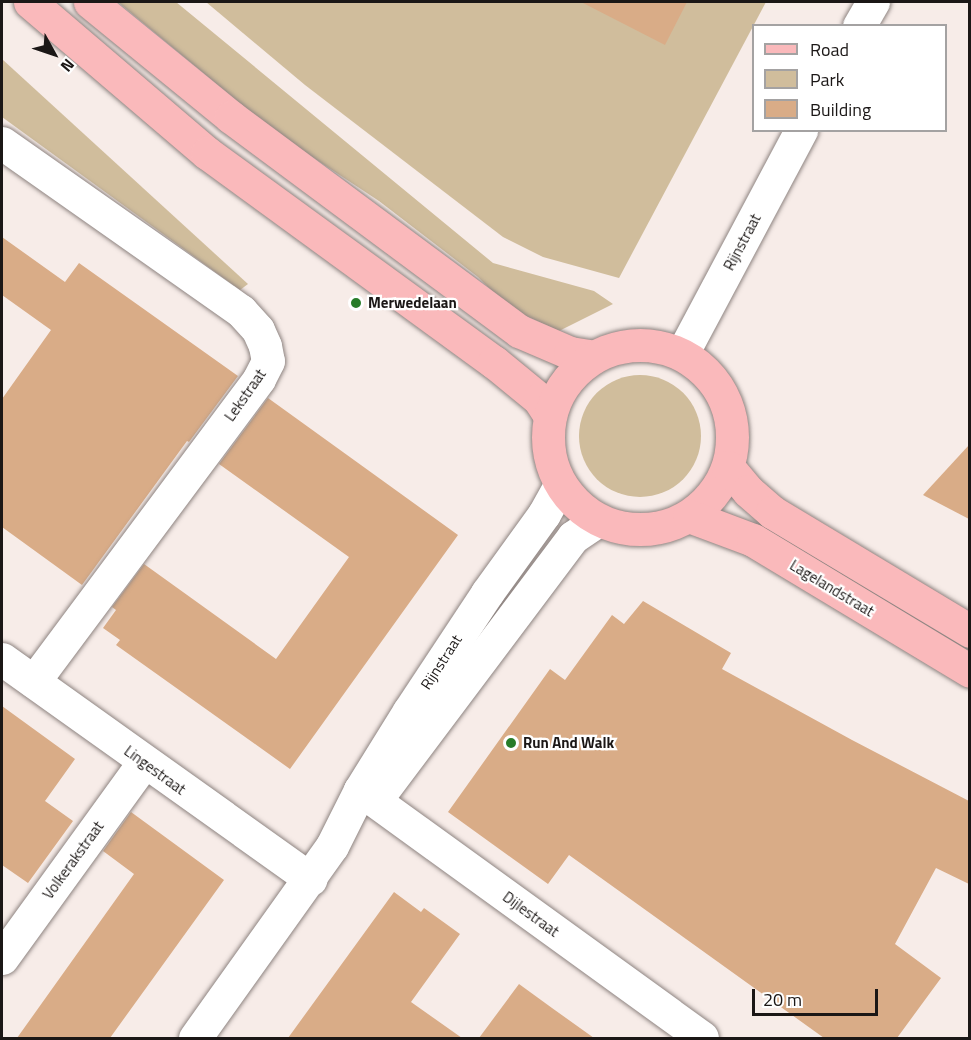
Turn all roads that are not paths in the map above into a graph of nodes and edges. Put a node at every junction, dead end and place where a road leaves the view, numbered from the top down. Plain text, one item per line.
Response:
1 (30, 2) edge
2 (90, 2) edge
3 (873, 2) edge
4 (860, 24) edge
5 (800, 132) edge
6 (2, 143) edge
7 (682, 354) junction
8 (594, 357) junction
9 (550, 416) junction
10 (728, 467) junction
11 (561, 485) junction
12 (689, 516) junction
13 (598, 520) junction
14 (969, 631) edge
15 (2, 658) edge
16 (969, 671) edge
17 (34, 681) junction
18 (144, 762) junction
19 (368, 795) junction
20 (310, 879) junction
21 (2, 958) edge
22 (195, 1038) edge
23 (702, 1038) edge

1 - 9 main road
2 - 8 main road
3 - 4 street
5 - 7 street, Rijnstraat
6 - 17 street, Lekstraat
7 - 8 main road
7 - 10 main road
8 - 9 main road
9 - 11 main road
10 - 12 main road
10 - 14 main road
11 - 13 main road
11 - 19 street, Rijnstraat
12 - 13 main road
12 - 16 main road, Lagelandstraat
13 - 19 street, Rijnstraat
15 - 17 street, Lingestraat
17 - 18 street, Lingestraat
18 - 20 street, Lingestraat
18 - 21 street, Volkerakstraat
19 - 20 street, Rijnstraat
19 - 23 street, Dijlestraat
20 - 22 street, Rijnstraat

